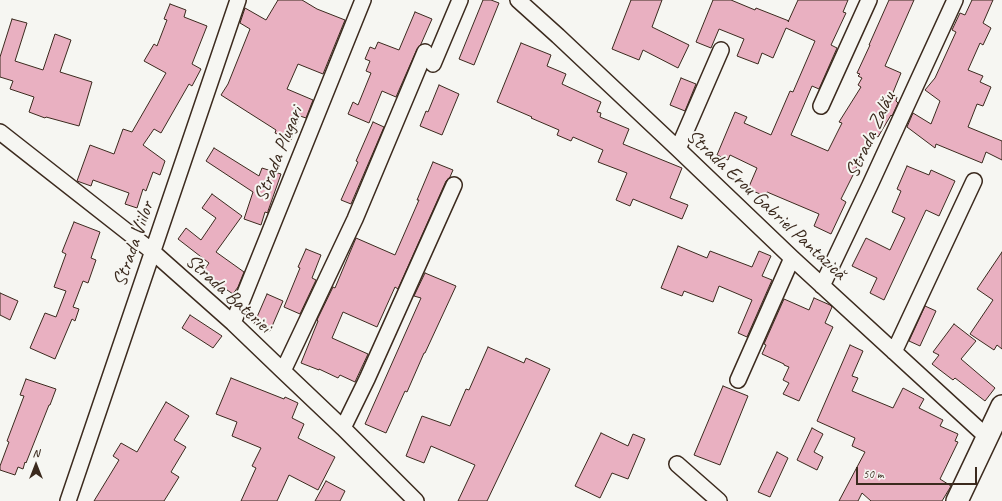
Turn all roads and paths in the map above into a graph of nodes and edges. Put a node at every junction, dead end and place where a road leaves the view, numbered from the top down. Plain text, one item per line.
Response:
1 (238, 0) edge
2 (363, 0) edge
3 (460, 0) edge
4 (518, 0) edge
5 (869, 0) edge
6 (954, 0) edge
7 (721, 50) dead end
8 (821, 106) dead end
9 (0, 132) edge
10 (678, 149) junction
11 (974, 181) dead end
12 (454, 185) dead end
13 (152, 252) junction
14 (792, 258) junction
15 (822, 286) junction
16 (233, 323) junction
17 (894, 352) junction
18 (283, 371) junction
19 (738, 380) dead end
20 (1002, 406) edge
21 (343, 428) junction
22 (988, 437) junction
23 (677, 464) dead end
24 (68, 501) edge
25 (416, 501) edge
26 (719, 501) edge
27 (957, 501) edge

1 - 13 street, Strada Viilor
2 - 16 street, Strada Plugari
3 - 18 street
4 - 10 street, Strada Erou Gabriel Pantazică
5 - 8 street
6 - 15 street, Strada Zalău
7 - 10 street
9 - 13 street, Strada Bateriei
10 - 14 street, Strada Erou Gabriel Pantazică
11 - 17 street
12 - 21 street
13 - 16 street, Strada Bateriei
13 - 24 street, Strada Viilor
14 - 15 street, Strada Erou Gabriel Pantazică
14 - 19 street
15 - 17 street, Strada Erou Gabriel Pantazică
16 - 18 street, Strada Bateriei
17 - 22 street, Strada Erou Gabriel Pantazică
18 - 21 street, Strada Bateriei
20 - 22 street
21 - 25 street, Strada Bateriei
22 - 27 street
23 - 26 street

